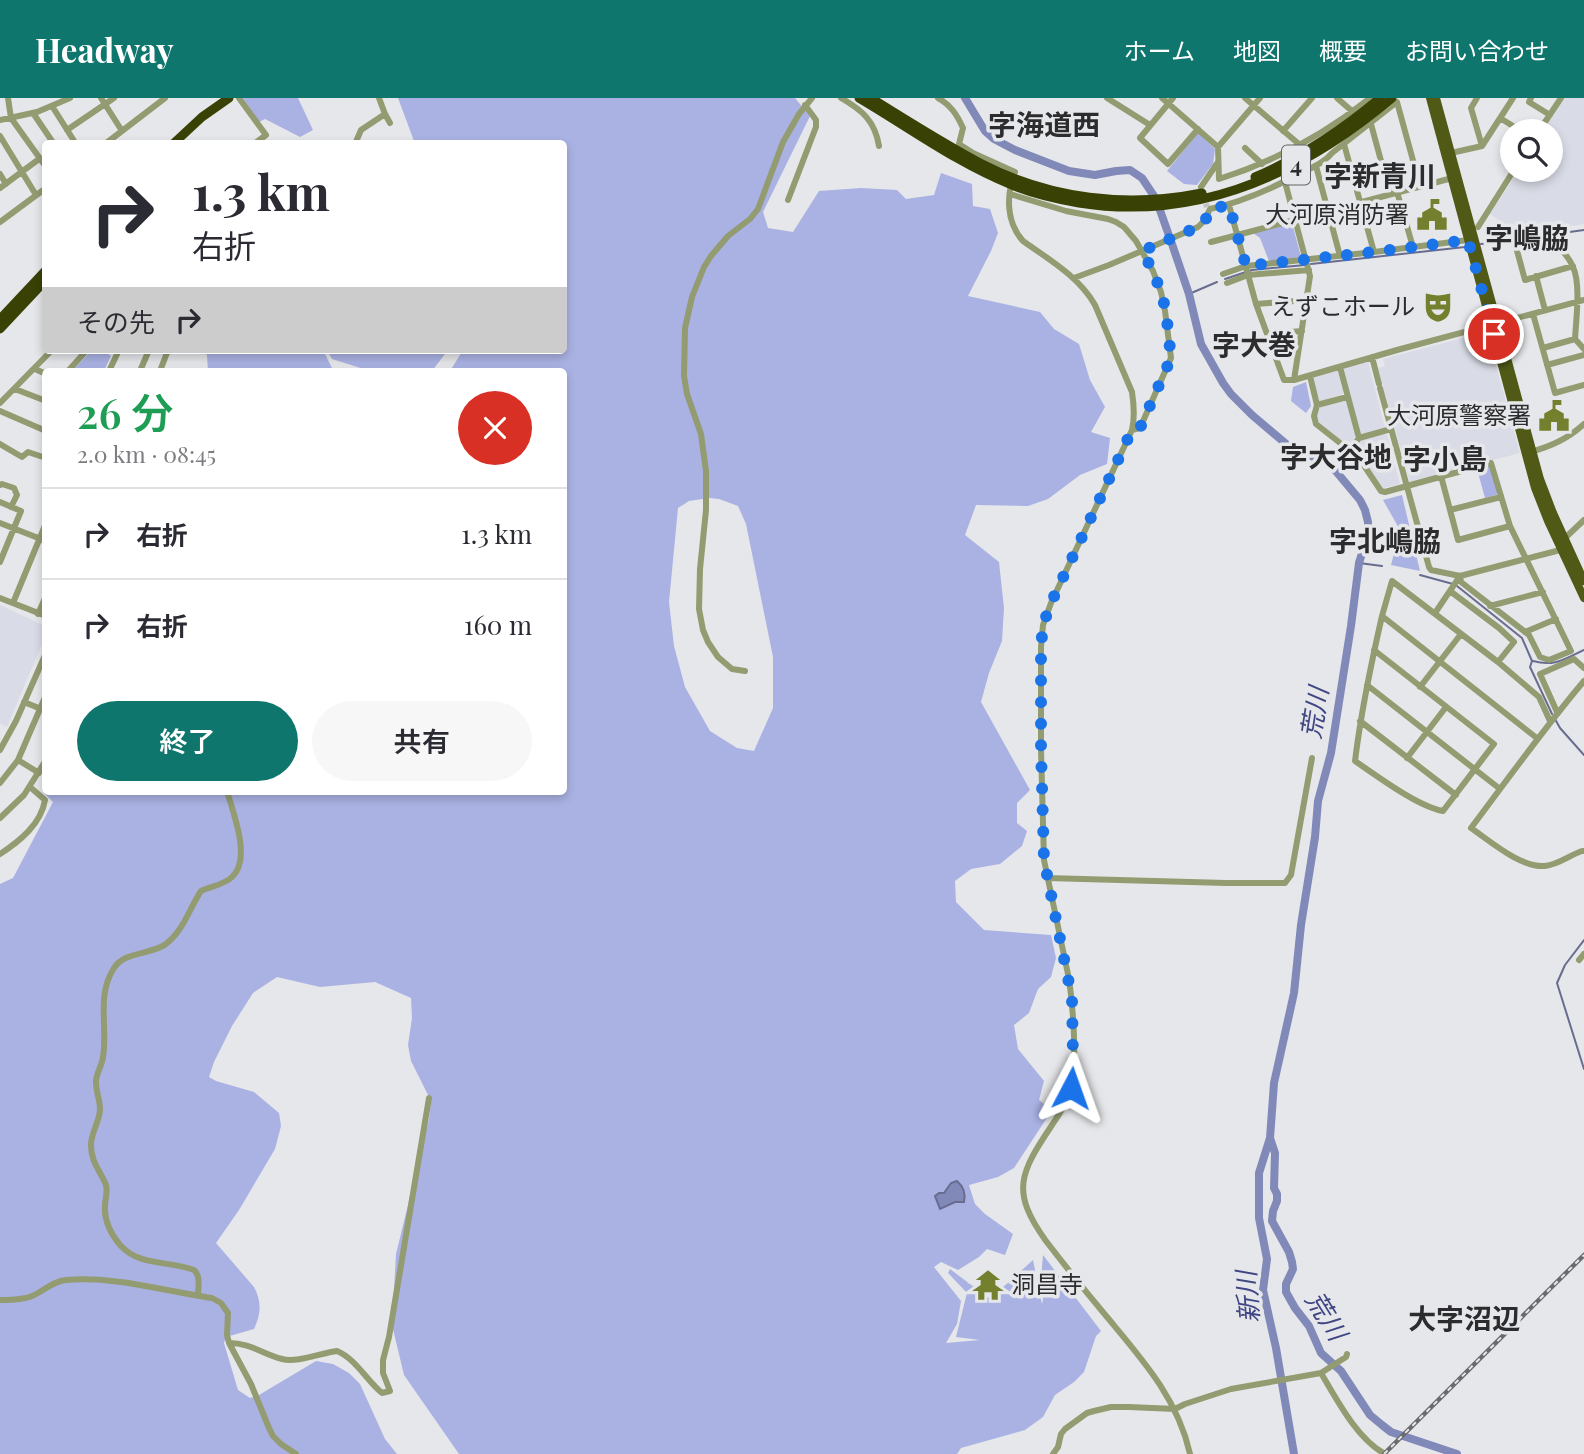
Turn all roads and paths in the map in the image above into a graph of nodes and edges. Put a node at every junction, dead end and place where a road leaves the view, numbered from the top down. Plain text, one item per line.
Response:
1 (8, 98) edge
2 (70, 98) edge
3 (101, 98) edge
4 (114, 98) edge
5 (165, 98) edge
6 (218, 98) edge
7 (229, 98) edge
8 (239, 98) edge
9 (379, 98) edge
10 (812, 98) edge
11 (841, 98) edge
12 (859, 98) edge
13 (871, 98) edge
14 (938, 98) edge
15 (1107, 98) edge
16 (1162, 98) edge
17 (1245, 98) edge
18 (1260, 98) edge
19 (1312, 98) edge
20 (1337, 98) edge
21 (1370, 98) edge
22 (1380, 98) edge
23 (1392, 98) edge
24 (1430, 98) edge
25 (1436, 98) edge
26 (1477, 98) edge
27 (1513, 98) edge
28 (1531, 98) edge
29 (1561, 98) edge
30 (1171, 101) edge
31 (105, 105) junction
32 (805, 105) junction
33 (1254, 105) junction
34 (52, 106) junction
35 (1353, 112) junction
36 (33, 113) junction
37 (385, 114) junction
38 (1550, 115) junction
39 (11, 118) junction
40 (1500, 118) joint
41 (1547, 119) edge
42 (0, 120) edge
43 (390, 123) dead end
44 (1371, 124) junction
45 (1150, 125) junction
46 (1198, 129) junction
47 (67, 130) junction
48 (122, 131) junction
49 (1283, 131) junction
50 (0, 136) edge
51 (51, 140) edge
52 (73, 140) edge
53 (110, 140) edge
54 (168, 140) edge
55 (177, 140) edge
56 (259, 140) edge
57 (357, 140) edge
58 (1344, 144) junction
59 (1300, 145) junction
60 (879, 146) dead end
61 (1218, 146) junction
62 (1482, 146) junction
63 (1245, 148) dead end
64 (1451, 153) junction
65 (1219, 160) junction
66 (42, 162) edge
67 (42, 163) edge
68 (1262, 164) junction
69 (1315, 166) junction
70 (21, 172) junction
71 (0, 174) edge
72 (1455, 177) junction
73 (1285, 182) junction
74 (1506, 182) edge
75 (3, 186) edge
76 (1011, 186) junction
77 (1420, 186) junction
78 (1201, 187) dead end
79 (42, 193) edge
80 (1394, 193) junction
81 (788, 200) dead end
82 (1183, 200) junction
83 (1360, 202) junction
84 (1229, 205) junction
85 (1328, 211) junction
86 (1295, 219) junction
87 (0, 222) edge
88 (1478, 227) dead end
89 (1237, 235) junction
90 (1210, 242) dead end
91 (1472, 245) junction
92 (1413, 247) junction
93 (1142, 251) junction
94 (1374, 252) junction
95 (1340, 256) junction
96 (1308, 265) junction
97 (1573, 266) junction
98 (1247, 270) junction
99 (42, 274) edge
100 (1223, 274) dead end
101 (1536, 276) junction
102 (1074, 278) junction
103 (1227, 283) dead end
104 (42, 284) edge
105 (1307, 299) junction
106 (1581, 301) edge
107 (1256, 304) junction
108 (1545, 310) junction
109 (1533, 314) junction
110 (0, 319) edge
111 (1494, 324) junction
112 (0, 329) edge
113 (1302, 331) junction
114 (1267, 334) junction
115 (1574, 339) junction
116 (1543, 348) junction
117 (1584, 349) edge
118 (48, 354) edge
119 (83, 354) edge
120 (1584, 355) edge
121 (1372, 357) junction
122 (1547, 366) junction
123 (1340, 367) junction
124 (71, 368) edge
125 (34, 369) junction
126 (42, 372) edge
127 (1310, 376) junction
128 (1294, 380) junction
129 (1584, 385) edge
130 (15, 389) junction
131 (1348, 397) junction
132 (42, 399) edge
133 (0, 403) edge
134 (1317, 405) junction
135 (0, 411) edge
136 (1584, 424) edge
137 (42, 429) edge
138 (1391, 429) junction
139 (1132, 430) junction
140 (1359, 438) junction
141 (0, 444) edge
142 (1350, 451) junction
143 (1529, 453) junction
144 (42, 457) edge
145 (1441, 476) junction
146 (0, 485) edge
147 (1406, 486) junction
148 (1501, 496) junction
149 (0, 502) edge
150 (11, 507) junction
151 (1450, 510) junction
152 (1584, 520) edge
153 (0, 523) edge
154 (1510, 526) junction
155 (14, 528) junction
156 (1564, 538) junction
157 (42, 540) edge
158 (1566, 549) junction
159 (1527, 559) junction
160 (0, 562) edge
161 (1458, 579) junction
162 (1584, 581) edge
163 (1450, 591) junction
164 (1543, 592) junction
165 (0, 598) edge
166 (1584, 598) edge
167 (13, 603) junction
168 (1490, 606) junction
169 (1434, 613) junction
170 (42, 615) edge
171 (1382, 616) junction
172 (1556, 619) junction
173 (1525, 632) junction
174 (1461, 634) junction
175 (1374, 650) junction
176 (1439, 661) junction
177 (42, 662) edge
178 (1498, 662) junction
179 (1584, 668) edge
180 (745, 671) dead end
181 (1584, 681) edge
182 (1367, 685) junction
183 (1420, 687) junction
184 (24, 702) junction
185 (1446, 707) junction
186 (42, 710) edge
187 (42, 712) edge
188 (1553, 716) junction
189 (1360, 720) junction
190 (0, 732) edge
191 (1427, 732) junction
192 (8, 735) junction
193 (1538, 739) junction
194 (0, 750) edge
195 (1312, 758) dead end
196 (1408, 758) junction
197 (18, 760) junction
198 (42, 767) edge
199 (1475, 770) junction
200 (39, 773) junction
201 (0, 783) edge
202 (30, 788) junction
203 (1500, 789) junction
204 (228, 795) edge
205 (1455, 795) junction
206 (0, 818) edge
207 (1584, 851) edge
208 (0, 854) edge
209 (1047, 877) junction
210 (429, 1098) dead end
211 (198, 1296) junction
212 (0, 1300) edge
213 (229, 1343) junction
214 (1346, 1355) dead end
215 (1322, 1372) junction
216 (1175, 1409) junction
217 (296, 1454) edge
218 (1053, 1454) edge
219 (1190, 1454) edge
220 (1385, 1454) edge

1 - 39 street
2 - 34 street
3 - 31 street
4 - 31 street
5 - 48 street
6 - 54 highway
7 - 55 highway
8 - 56 street
9 - 37 street
10 - 32 street
11 - 60 street
12 - 76 highway, 4
13 - 76 highway, 4
14 - 76 street
15 - 45 street
16 - 30 street
17 - 33 street
18 - 33 street
19 - 49 street
20 - 35 street
21 - 35 street
22 - 82 highway, 4
23 - 82 highway, 4
24 - 72 main road
25 - 64 main road
26 - 62 street
27 - 40 street
28 - 38 street
29 - 38 street
30 - 45 street
30 - 46 street
31 - 47 street
31 - 48 street
32 - 81 street
32 - 180 street
33 - 49 street
33 - 61 street
34 - 36 street
34 - 47 street
35 - 59 street
36 - 39 street
36 - 51 street
37 - 43 street
37 - 57 street
38 - 41 street
39 - 42 street
39 - 66 street
40 - 62 street
44 - 58 street
44 - 77 street
44 - 80 street
45 - 46 street
46 - 61 street
47 - 52 street
48 - 53 street
49 - 59 street
50 - 70 street
58 - 69 street
58 - 83 street
59 - 68 street
61 - 65 street
62 - 64 street
63 - 68 street
64 - 72 main road
65 - 68 street
65 - 78 street
67 - 70 street
69 - 73 street
69 - 85 street
70 - 75 street
70 - 79 street
71 - 75 street
72 - 77 street
72 - 91 main road
73 - 84 street
73 - 86 street
74 - 88 street
76 - 82 highway, 4
76 - 82 highway, 4
76 - 93 street
76 - 102 street
77 - 80 street
79 - 87 street
80 - 83 street
80 - 92 street
83 - 85 street
83 - 94 street
84 - 89 street
84 - 93 street
85 - 86 street
85 - 95 street
86 - 89 street
86 - 96 street
89 - 90 street
89 - 98 street
91 - 92 street
91 - 111 main road
92 - 94 street
93 - 102 street
93 - 139 street
94 - 95 street
95 - 96 street
96 - 98 street
96 - 105 street
97 - 101 street
97 - 101 street
97 - 106 street
98 - 100 street
98 - 103 street
98 - 107 street
99 - 110 highway
101 - 108 street
102 - 139 street
104 - 112 highway
105 - 107 street
105 - 113 street
106 - 108 street
106 - 115 street
107 - 114 street
108 - 109 street
109 - 111 street
109 - 116 street
111 - 121 street
111 - 143 main road
113 - 114 street
113 - 128 street
114 - 128 street
115 - 116 street
115 - 117 street
116 - 122 street
118 - 125 street
119 - 124 street
120 - 122 street
121 - 123 street
121 - 138 street
122 - 129 street
123 - 127 street
123 - 131 street
125 - 126 street
125 - 130 street
127 - 128 street
127 - 134 street
130 - 132 street
130 - 133 street
131 - 134 street
131 - 140 street
134 - 142 street
135 - 137 street
136 - 143 street
138 - 140 street
138 - 147 street
139 - 209 street
140 - 142 street
141 - 144 street
142 - 147 street
143 - 156 main road
143 - 158 main road
145 - 147 street
145 - 148 street
145 - 151 street
146 - 150 street
147 - 161 street
148 - 151 street
148 - 154 street
149 - 150 street
150 - 155 street
151 - 154 street
152 - 156 street
153 - 155 street
154 - 159 street
155 - 157 street
155 - 160 street
156 - 158 main road
157 - 167 street
158 - 159 street
158 - 162 main road
158 - 166 main road
159 - 161 street
159 - 164 street
161 - 163 street
161 - 168 street
163 - 169 street
163 - 178 street
164 - 168 street
164 - 172 street
165 - 167 street
167 - 170 street
168 - 173 street
169 - 171 street
169 - 174 street
171 - 175 street
171 - 176 street
172 - 173 street
172 - 173 street
174 - 176 street
174 - 178 street
175 - 182 street
175 - 183 street
176 - 183 street
176 - 193 street
177 - 184 street
178 - 188 street
179 - 188 street
181 - 188 street
182 - 189 street
182 - 191 street
183 - 185 street
184 - 186 street
184 - 192 street
185 - 191 street
185 - 199 street
187 - 197 street
188 - 193 street
189 - 196 street
189 - 205 street
190 - 192 street
191 - 196 street
191 - 199 street
192 - 194 street
193 - 203 street
195 - 209 street
196 - 205 street
197 - 200 street
197 - 201 street
198 - 200 street
199 - 203 street
199 - 205 street
200 - 202 street
202 - 206 street
202 - 208 street
203 - 207 street
204 - 211 street
209 - 216 street
210 - 213 street
211 - 212 street
211 - 213 street
213 - 217 street
214 - 215 street
215 - 216 street
215 - 220 street
216 - 218 street
216 - 219 street

